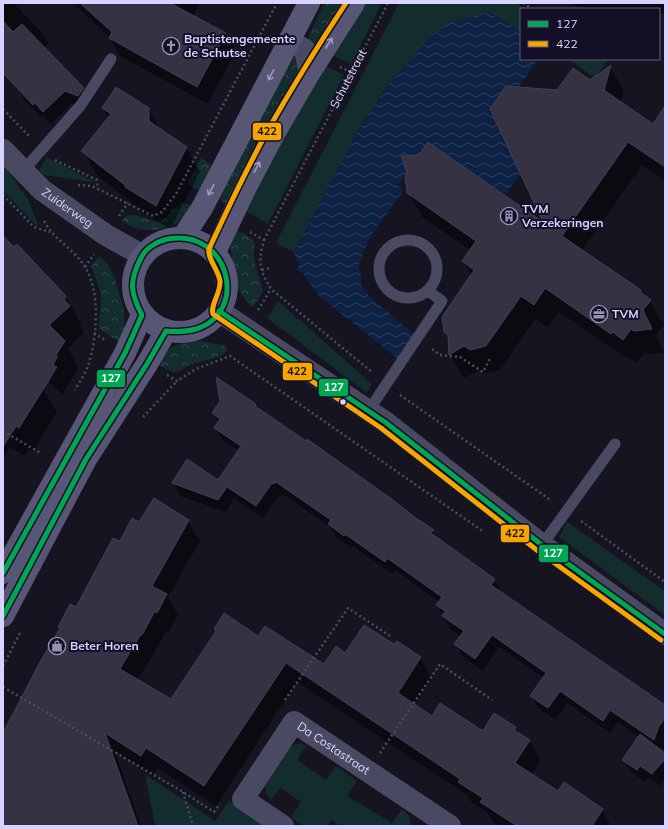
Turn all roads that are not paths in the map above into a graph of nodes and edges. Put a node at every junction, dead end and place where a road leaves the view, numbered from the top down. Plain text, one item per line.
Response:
1 (309, 3) edge
2 (354, 3) edge
3 (289, 40) junction
4 (111, 60) dead end
5 (310, 72) junction
6 (3, 150) edge
7 (23, 171) junction
8 (183, 237) junction
9 (214, 252) junction
10 (142, 255) junction
11 (428, 291) junction
12 (219, 311) junction
13 (142, 315) junction
14 (166, 331) junction
15 (369, 410) junction
16 (615, 444) dead end
17 (542, 545) junction
18 (3, 573) edge
19 (3, 616) edge
20 (665, 634) edge
21 (437, 822) edge
22 (283, 826) edge

1 - 3 main road
5 -> 2 main road
3 - 5 street
3 -> 8 main road
4 - 7 lane
9 -> 5 main road
6 - 7 street, Zuiderweg
7 - 10 street, Zuiderweg
8 - 9 main road
8 - 10 main road
9 - 12 main road
10 - 13 main road
11 - 11 lane
11 - 15 lane
12 - 14 main road
12 - 15 street
13 - 14 main road
13 - 18 main road
14 - 19 main road
15 - 17 street
16 - 17 lane
17 - 20 street
21 - 22 street, Da Costastraat

